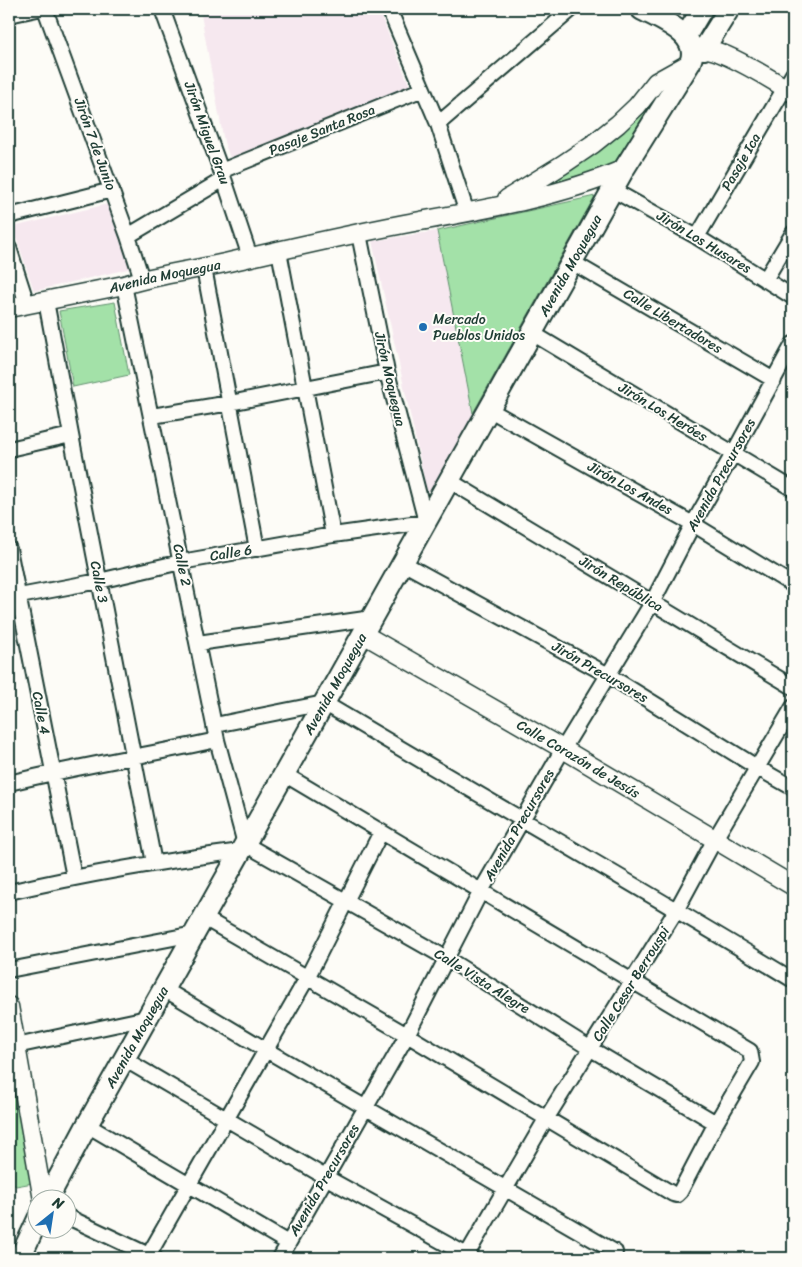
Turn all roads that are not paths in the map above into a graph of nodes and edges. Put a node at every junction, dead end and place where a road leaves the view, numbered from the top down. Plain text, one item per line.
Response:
1 (37, 9) edge
2 (45, 9) edge
3 (162, 9) edge
4 (389, 9) edge
5 (572, 9) edge
6 (641, 9) edge
7 (702, 9) edge
8 (729, 9) edge
9 (9, 15) edge
10 (693, 50) junction
11 (791, 85) edge
12 (423, 89) junction
13 (438, 124) junction
14 (624, 169) junction
15 (222, 175) junction
16 (112, 190) junction
17 (613, 190) junction
18 (467, 213) junction
19 (9, 216) edge
20 (793, 232) edge
21 (360, 234) junction
22 (128, 236) junction
23 (697, 237) junction
24 (9, 248) edge
25 (279, 251) junction
26 (250, 257) junction
27 (572, 262) junction
28 (204, 268) junction
29 (142, 279) junction
30 (765, 280) junction
31 (124, 285) junction
32 (793, 297) edge
33 (46, 301) junction
34 (27, 304) junction
35 (9, 308) edge
36 (532, 333) junction
37 (793, 344) edge
38 (387, 372) junction
39 (774, 380) junction
40 (306, 389) junction
41 (230, 403) junction
42 (490, 410) junction
43 (152, 416) junction
44 (70, 435) junction
45 (9, 448) edge
46 (733, 454) junction
47 (450, 480) junction
48 (793, 490) edge
49 (426, 522) junction
50 (693, 524) junction
51 (334, 535) junction
52 (9, 549) edge
53 (258, 549) junction
54 (181, 562) junction
55 (403, 564) junction
56 (99, 581) junction
57 (793, 585) edge
58 (13, 596) edge
59 (652, 603) junction
60 (368, 626) junction
61 (198, 644) junction
62 (608, 675) junction
63 (793, 687) edge
64 (324, 703) junction
65 (793, 706) edge
66 (215, 725) junction
67 (218, 740) junction
68 (562, 749) junction
69 (133, 758) junction
70 (758, 768) junction
71 (53, 772) junction
72 (284, 774) junction
73 (9, 783) edge
74 (793, 788) edge
75 (522, 821) junction
76 (381, 832) junction
77 (715, 839) junction
78 (243, 848) junction
79 (154, 864) junction
80 (74, 877) junction
81 (793, 886) edge
82 (482, 890) junction
83 (9, 892) edge
84 (345, 902) junction
85 (677, 909) junction
86 (199, 926) junction
87 (446, 958) junction
88 (9, 970) edge
89 (307, 978) junction
90 (793, 980) edge
91 (632, 982) junction
92 (164, 989) junction
93 (9, 1006) edge
94 (147, 1018) junction
95 (407, 1035) junction
96 (16, 1046) junction
97 (591, 1049) junction
98 (266, 1050) junction
99 (124, 1059) junction
100 (366, 1107) junction
101 (226, 1119) junction
102 (546, 1119) junction
103 (716, 1123) junction
104 (87, 1125) junction
105 (327, 1178) junction
106 (189, 1185) junction
107 (505, 1188) junction
108 (41, 1190) edge
109 (52, 1190) edge
110 (78, 1222) edge
111 (28, 1240) edge
112 (288, 1243) junction
113 (615, 1252) dead end
114 (151, 1257) edge
115 (468, 1257) edge
116 (20, 1258) edge
117 (280, 1258) edge

1 - 9 street
2 - 16 street, Jirón 7 de Junio
3 - 15 street, Jirón Miguel Grau
4 - 12 street
5 - 13 street
6 - 10 main road
7 - 10 main road, Avenida Moquegua
8 - 10 main road, Avenida Moquegua
10 - 11 street
10 - 14 main road, Avenida Moquegua
10 - 18 street, Avenida Moquegua
11 - 23 street, Pasaje Ica
12 - 13 street
12 - 15 street, Pasaje Santa Rosa
13 - 18 street
14 - 17 main road, Avenida Moquegua
14 - 18 street, Avenida Moquegua
15 - 22 street, Pasaje Santa Rosa
15 - 26 street, Jirón Miguel Grau
16 - 19 street
16 - 22 street, Jirón 7 de Junio
17 - 23 street, Jirón Los Husares
17 - 27 main road, Avenida Moquegua
18 - 21 street, Avenida Moquegua
20 - 30 street
21 - 25 street, Avenida Moquegua
21 - 38 street, Jirón Moquegua
22 - 29 street, Jirón 7 de Junio
23 - 30 street, Jirón Los Husares
24 - 34 street
25 - 26 street, Avenida Moquegua
25 - 40 street
26 - 28 street, Avenida Moquegua
27 - 36 main road, Avenida Moquegua
27 - 39 street, Calle Libertadores
28 - 29 street, Avenida Moquegua
28 - 41 street
29 - 31 street, Avenida Moquegua
30 - 32 street, Jirón Los Husares
31 - 33 street, Avenida Moquegua
31 - 43 street, Calle 2
33 - 34 street, Avenida Moquegua
33 - 44 street, Calle 3
34 - 35 street, Avenida Moquegua
36 - 42 main road, Avenida Moquegua
36 - 46 street, Jirón Los Heróes
37 - 39 street, Avenida Precursores
38 - 40 street
38 - 49 street, Jirón Moquegua
39 - 46 street, Avenida Precursores
40 - 41 street
40 - 51 street
41 - 43 street
41 - 53 street
42 - 47 main road, Avenida Moquegua
42 - 50 street, Jirón Los Andes
43 - 54 street, Calle 2
44 - 45 street
44 - 56 street, Calle 3
46 - 48 street, Jirón Los Heróes
46 - 50 street, Avenida Precursores
47 - 49 main road, Avenida Moquegua
47 - 59 street, Jirón República
49 - 51 street, Calle 6
49 - 55 main road, Avenida Moquegua
50 - 57 street, Jirón Los Andes
50 - 59 street, Avenida Precursores
51 - 53 street, Calle 6
52 - 58 street, Calle 4
53 - 54 street, Calle 6
54 - 56 street, Calle 6
54 - 61 street, Calle 2
55 - 60 main road, Avenida Moquegua
55 - 62 street, Jirón Precursores
56 - 58 street, Calle 6
56 - 69 street, Calle 3
58 - 71 street, Calle 4
59 - 62 street, Avenida Precursores
59 - 63 street, Jirón República
60 - 61 street
60 - 64 main road, Avenida Moquegua
60 - 68 street, Calle Corazón de Jesús
61 - 66 street, Calle 2
62 - 68 street, Avenida Precursores
62 - 70 street, Jirón Precursores
64 - 66 street
64 - 72 main road, Avenida Moquegua
64 - 75 street
65 - 70 street, Calle Cesar Berrouspi
66 - 67 street, Calle 2
67 - 69 street
67 - 78 street, Calle 2
68 - 75 street, Avenida Precursores
68 - 77 street, Calle Corazón de Jesús
69 - 71 street
69 - 79 street, Calle 3
70 - 74 street, Jirón Precursores
70 - 77 street, Calle Cesar Berrouspi
71 - 73 street
71 - 80 street, Calle 4
72 - 76 street
72 - 78 main road, Avenida Moquegua
75 - 82 street, Avenida Precursores
75 - 85 street
76 - 82 street
76 - 84 street
77 - 81 street, Calle Corazón de Jesús
77 - 85 street, Calle Cesar Berrouspi
78 - 79 street
78 - 84 street, Calle Vista Alegre
78 - 86 main road, Avenida Moquegua
79 - 80 street
80 - 83 street
82 - 87 street, Avenida Precursores
82 - 91 street
84 - 87 street, Calle Vista Alegre
84 - 89 street
85 - 90 street
85 - 91 street, Calle Cesar Berrouspi
86 - 88 street
86 - 89 street
86 - 92 main road, Avenida Moquegua
87 - 95 street, Avenida Precursores
87 - 97 street, Calle Vista Alegre
89 - 95 street
89 - 98 street
91 - 97 street, Calle Cesar Berrouspi
91 - 103 street
92 - 94 main road, Avenida Moquegua
92 - 98 street
93 - 96 street
94 - 96 street
94 - 99 main road, Avenida Moquegua
95 - 100 street, Avenida Precursores
95 - 102 street
96 - 108 street
97 - 102 street, Calle Cesar Berrouspi
97 - 103 street, Calle Vista Alegre
98 - 100 street
98 - 101 street
99 - 101 street
99 - 104 main road, Avenida Moquegua
100 - 105 street, Avenida Precursores
100 - 107 street
101 - 105 street
101 - 106 street
102 - 103 street
102 - 107 street, Calle Cesar Berrouspi
104 - 106 street
104 - 109 main road, Avenida Moquegua
105 - 112 street, Avenida Precursores
105 - 115 street
106 - 112 street
106 - 114 street
107 - 113 street
107 - 115 street, Calle Cesar Berrouspi
110 - 114 street
111 - 116 main road
112 - 117 street, Avenida Precursores

